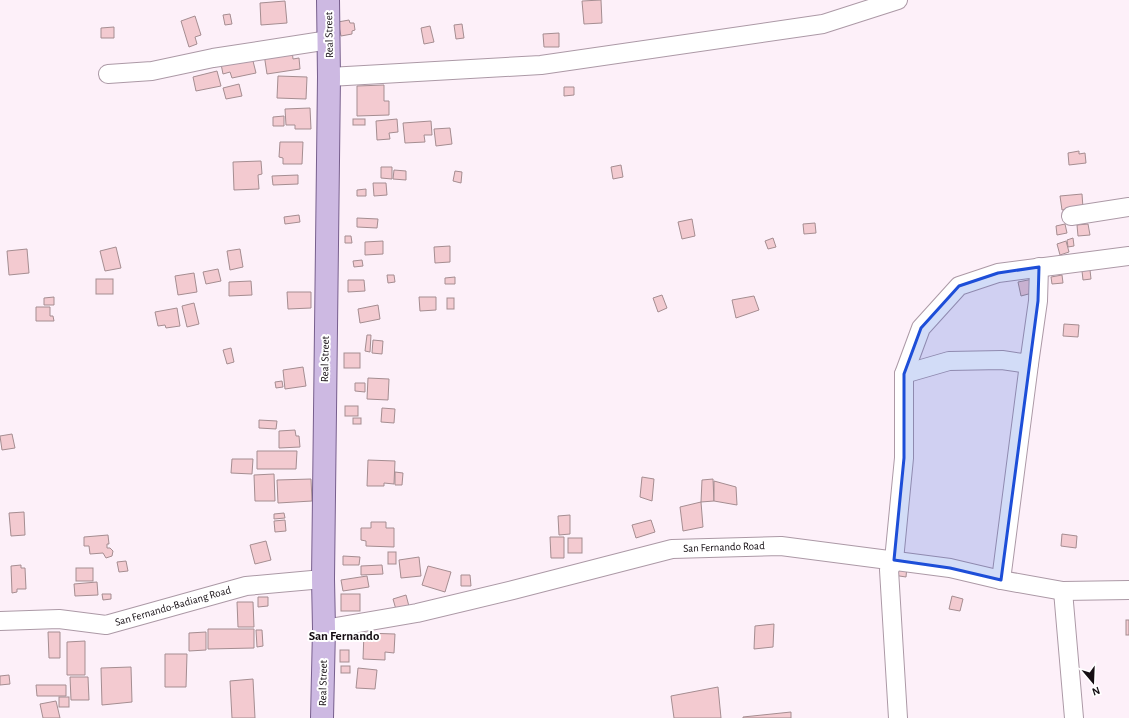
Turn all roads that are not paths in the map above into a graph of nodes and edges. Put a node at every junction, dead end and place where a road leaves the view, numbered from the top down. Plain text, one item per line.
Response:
1 (328, 0) edge
2 (898, 0) edge
3 (329, 40) junction
4 (108, 74) dead end
5 (329, 77) junction
6 (1129, 207) edge
7 (1071, 216) dead end
8 (1129, 256) edge
9 (1039, 267) junction
10 (1028, 364) junction
11 (904, 374) junction
12 (894, 560) junction
13 (322, 579) junction
14 (1001, 580) junction
15 (1129, 590) edge
16 (1063, 591) junction
17 (0, 621) edge
18 (324, 629) junction
19 (322, 718) edge
20 (898, 718) edge
21 (1074, 718) edge

1 - 3 main road, Real Street
2 - 5 street
3 - 4 street
3 - 5 main road, Real Street
5 - 13 main road, Real Street
6 - 7 street
8 - 9 street
9 - 10 street
9 - 11 street
10 - 11 street
10 - 14 street
11 - 12 street
12 - 14 street, San Fernando Road
12 - 18 street, San Fernando Road
12 - 20 street
13 - 17 street, San Fernando-Badiang Road
13 - 18 main road, Real Street
14 - 16 street, San Fernando Road
15 - 16 street, San Fernando Road
16 - 21 street
18 - 19 main road, Real Street

